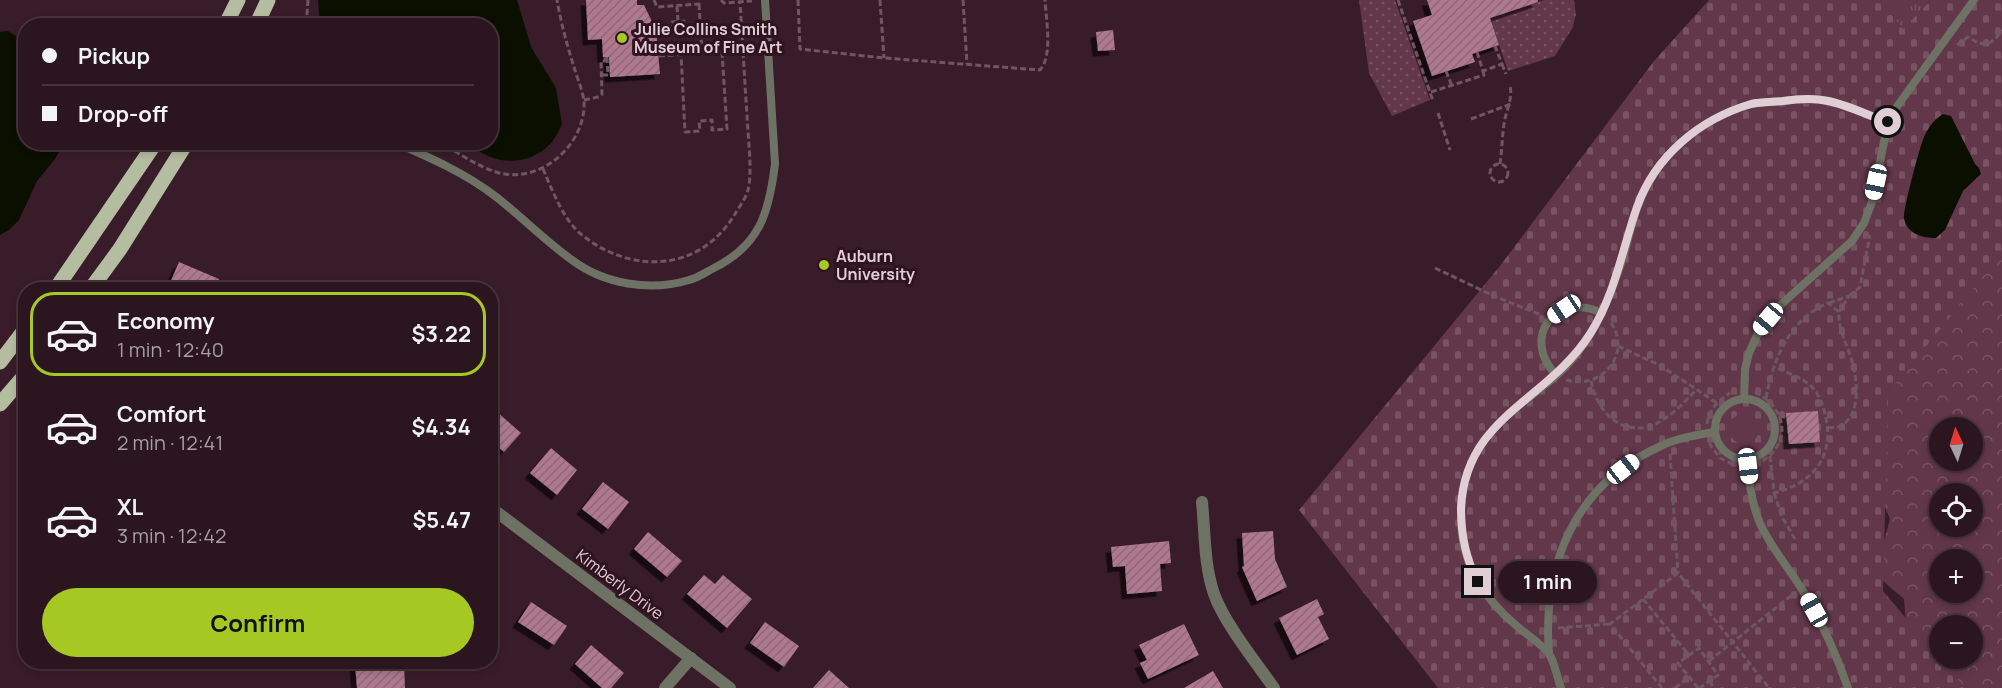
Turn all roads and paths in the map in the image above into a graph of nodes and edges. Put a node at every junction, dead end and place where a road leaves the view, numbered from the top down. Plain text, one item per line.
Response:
1 (238, 0) edge
2 (268, 0) edge
3 (308, 0) edge
4 (557, 0) edge
5 (654, 0) edge
6 (721, 0) edge
7 (765, 0) edge
8 (798, 0) edge
9 (880, 0) edge
10 (963, 0) edge
11 (1045, 0) edge
12 (1398, 0) edge
13 (1974, 0) edge
14 (752, 1) edge
15 (698, 2) edge
16 (740, 3) junction
17 (677, 6) junction
18 (230, 18) edge
19 (260, 18) edge
20 (308, 18) edge
21 (678, 22) junction
22 (700, 26) junction
23 (685, 27) junction
24 (2002, 30) edge
25 (1958, 44) dead end
26 (1495, 46) dead end
27 (1477, 52) dead end
28 (702, 53) junction
29 (681, 54) junction
30 (659, 56) dead end
31 (884, 58) junction
32 (967, 64) junction
33 (1502, 64) junction
34 (1446, 71) dead end
35 (1483, 71) junction
36 (1506, 74) dead end
37 (602, 75) junction
38 (1510, 85) dead end
39 (1452, 86) junction
40 (1431, 93) junction
41 (584, 100) junction
42 (1433, 101) dead end
43 (1511, 104) junction
44 (1438, 113) dead end
45 (1471, 119) dead end
46 (1888, 122) junction
47 (151, 150) edge
48 (182, 150) edge
49 (413, 150) edge
50 (454, 150) edge
51 (1450, 150) dead end
52 (1500, 164) junction
53 (543, 169) junction
54 (1435, 268) dead end
55 (66, 282) edge
56 (96, 282) edge
57 (1828, 303) junction
58 (1839, 312) junction
59 (1602, 313) junction
60 (1551, 319) junction
61 (18, 338) edge
62 (1618, 346) junction
63 (0, 362) edge
64 (1773, 367) junction
65 (1556, 375) junction
66 (1591, 381) junction
67 (18, 383) edge
68 (1696, 390) junction
69 (1730, 393) dead end
70 (1755, 393) dead end
71 (1766, 398) junction
72 (1744, 399) junction
73 (1717, 403) junction
74 (0, 404) edge
75 (1706, 428) dead end
76 (1827, 428) junction
77 (1714, 432) junction
78 (1707, 438) dead end
79 (1670, 443) junction
80 (1770, 456) junction
81 (1747, 458) junction
82 (1755, 465) dead end
83 (1737, 466) dead end
84 (1774, 493) junction
85 (1203, 502) dead end
86 (498, 513) edge
87 (1795, 539) dead end
88 (1678, 573) junction
89 (1801, 588) junction
90 (1643, 599) junction
91 (1610, 624) junction
92 (1547, 629) junction
93 (1733, 642) junction
94 (1550, 654) junction
95 (1689, 655) junction
96 (692, 658) junction
97 (1709, 661) junction
98 (1689, 677) junction
99 (1709, 681) junction
100 (665, 688) edge
101 (730, 688) edge
102 (1274, 688) edge
103 (1561, 688) edge
104 (1662, 688) edge
105 (1675, 688) edge
106 (1699, 688) edge
107 (1714, 688) edge
108 (1769, 688) edge
109 (1848, 688) edge

1 - 18 main road
2 - 19 main road
3 - 20 path
4 - 41 path
5 - 17 path
6 - 16 path
7 - 49 lane
8 - 31 path
9 - 31 path
10 - 32 path
11 - 32 path
12 - 40 path
13 - 46 lane
14 - 16 path
15 - 17 path
15 - 22 path
16 - 53 path
17 - 21 path
21 - 23 path
21 - 23 path
22 - 23 path
22 - 28 path
24 - 25 path
26 - 33 path
27 - 35 path
28 - 29 path
28 - 29 path
29 - 30 path
31 - 32 path
33 - 35 path
33 - 36 path
34 - 39 path
35 - 39 path
37 - 37 path
37 - 41 path
38 - 43 path
39 - 40 path
40 - 42 path
41 - 53 path
43 - 45 path
43 - 52 path
44 - 51 path
46 - 59 lane
46 - 72 lane
47 - 55 main road
48 - 56 main road
50 - 53 path
52 - 52 path
54 - 60 path
57 - 58 path
57 - 58 path
57 - 64 path
58 - 76 path
59 - 60 lane
59 - 62 path
59 - 65 lane
60 - 65 lane
61 - 63 main road
62 - 66 path
62 - 68 path
64 - 71 path
64 - 76 path
65 - 66 path
65 - 94 lane
66 - 68 path
67 - 74 main road
68 - 73 path
69 - 73 path
70 - 71 path
71 - 80 path
72 - 77 lane
72 - 81 lane
73 - 75 path
76 - 84 path
77 - 79 lane
77 - 81 lane
78 - 83 path
79 - 88 path
79 - 92 lane
80 - 82 path
80 - 84 path
81 - 89 lane
84 - 87 path
85 - 102 street
86 - 96 street, Kimberly Drive
88 - 90 path
88 - 93 path
89 - 93 path
89 - 109 lane
90 - 91 path
90 - 95 path
91 - 92 path
91 - 104 path
92 - 94 lane
93 - 97 path
93 - 108 path
94 - 103 lane
95 - 97 path
95 - 98 path
96 - 100 street
96 - 101 street, Kimberly Drive
97 - 99 path
98 - 105 path
98 - 106 path
99 - 106 path
99 - 107 path

